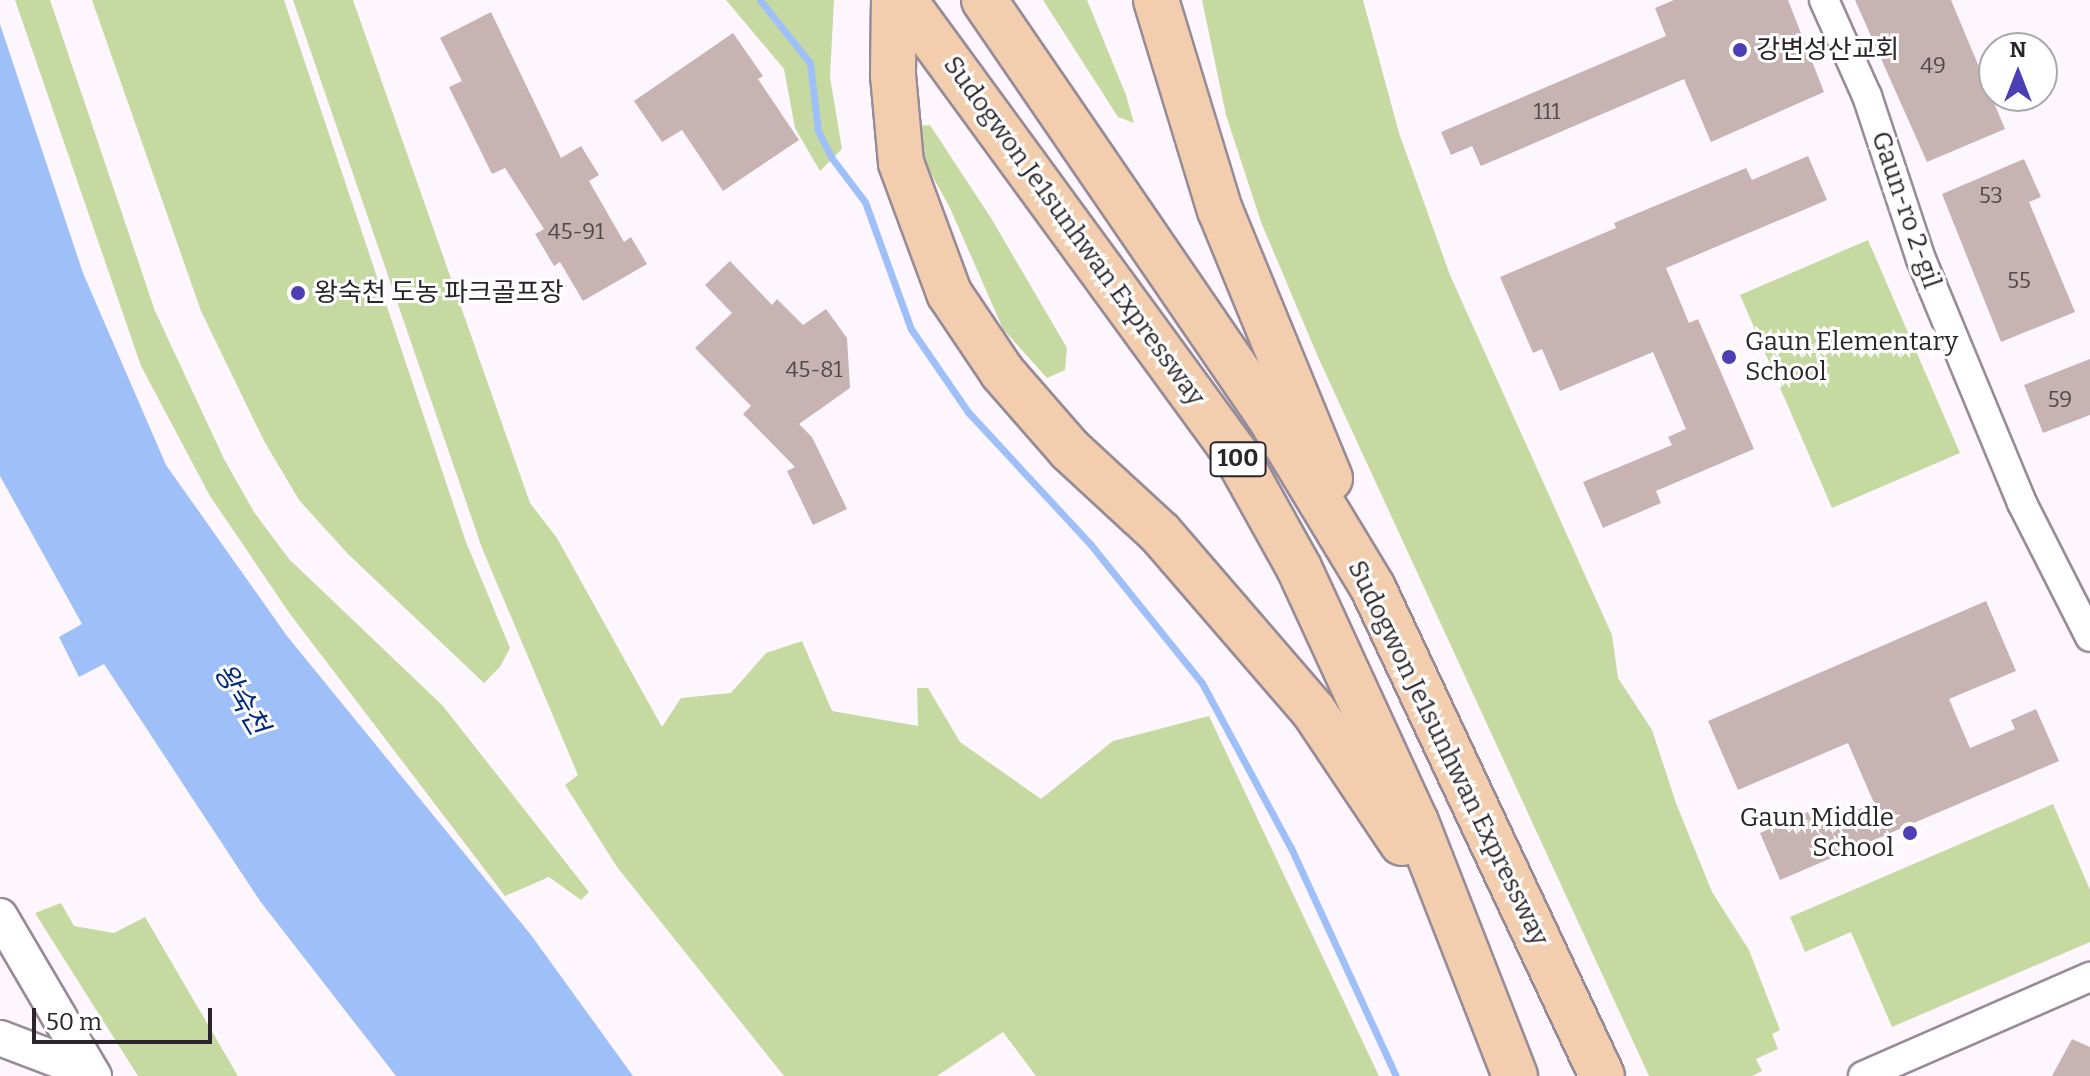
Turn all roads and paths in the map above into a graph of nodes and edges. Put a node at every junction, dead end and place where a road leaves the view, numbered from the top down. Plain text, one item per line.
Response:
1 (894, 0) edge
2 (904, 0) edge
3 (984, 0) edge
4 (1156, 0) edge
5 (1824, 0) edge
6 (1373, 588) junction
7 (2090, 637) edge
8 (1449, 914) junction
9 (0, 916) edge
10 (2090, 977) edge
11 (0, 1038) edge
12 (93, 1074) edge
13 (1515, 1076) edge
14 (1602, 1076) edge
15 (1863, 1076) edge

1 - 8 highway
2 - 8 highway, Sudogwon Je1sunhwan Expressway / 100
3 - 6 highway, Sudogwon Je1sunhwan Expressway / 100
4 - 6 highway
5 - 7 street, Gaun-ro 2-gil
6 - 14 highway, Sudogwon Je1sunhwan Expressway / 100
8 - 13 highway, Sudogwon Je1sunhwan Expressway / 100
9 - 12 street
10 - 15 street
11 - 12 street

